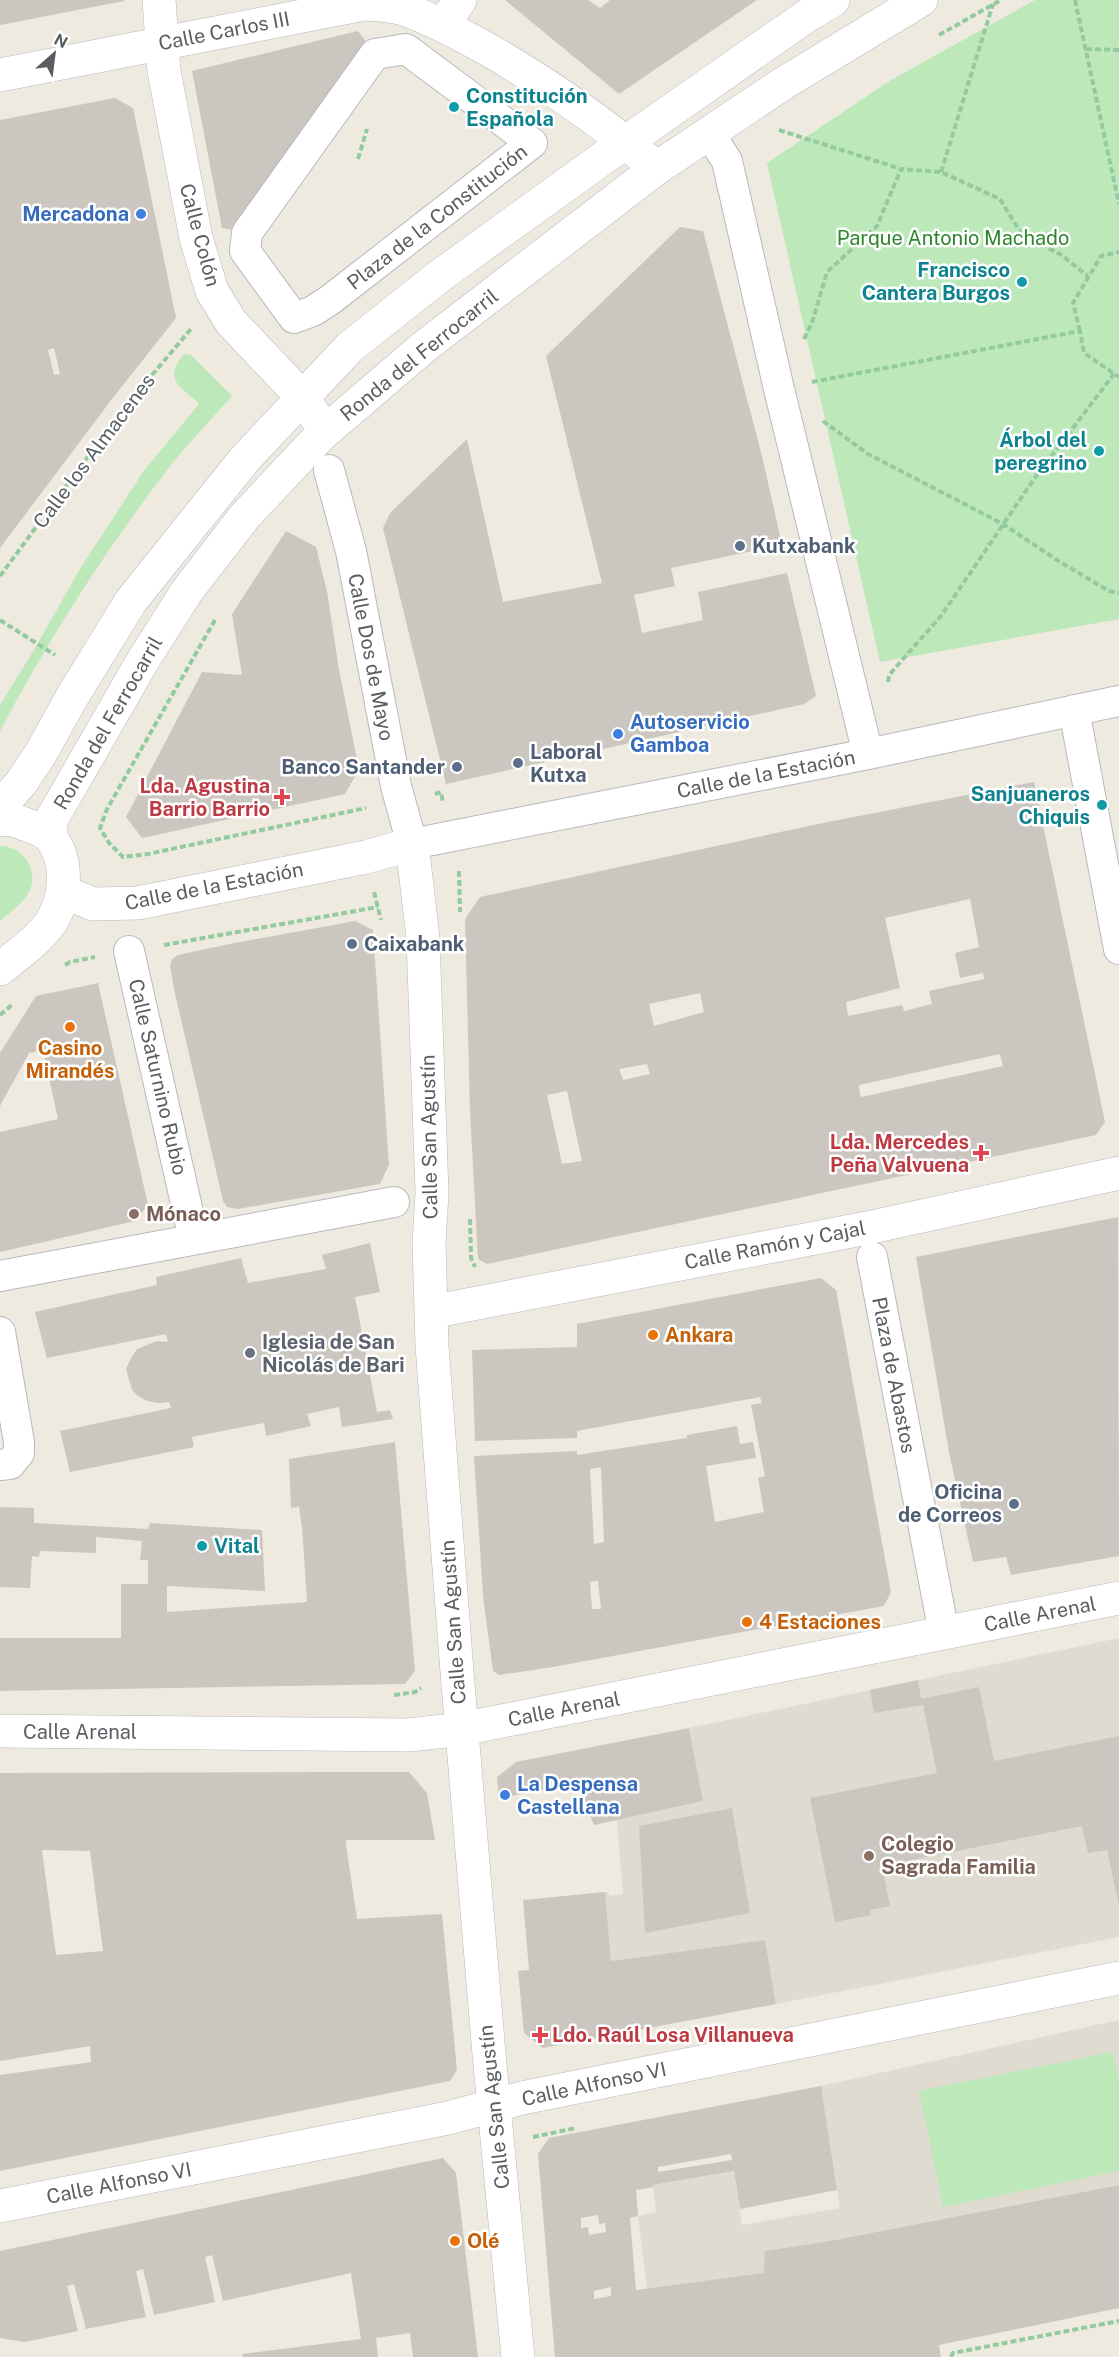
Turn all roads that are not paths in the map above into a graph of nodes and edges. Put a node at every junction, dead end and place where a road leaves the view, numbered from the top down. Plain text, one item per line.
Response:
1 (159, 0) edge
2 (833, 0) edge
3 (921, 0) edge
4 (451, 13) edge
5 (161, 43) junction
6 (0, 75) edge
7 (709, 133) junction
8 (627, 142) junction
9 (657, 168) junction
10 (245, 251) joint
11 (302, 397) junction
12 (321, 435) junction
13 (329, 470) dead end
14 (1119, 701) edge
15 (1074, 710) junction
16 (868, 754) junction
17 (0, 807) edge
18 (0, 820) edge
19 (51, 838) junction
20 (412, 844) junction
21 (64, 892) junction
22 (1119, 949) edge
23 (129, 951) road end
24 (0, 969) edge
25 (1119, 1173) edge
26 (394, 1202) dead end
27 (194, 1239) junction
28 (872, 1257) dead end
29 (0, 1276) edge
30 (430, 1312) junction
31 (0, 1332) edge
32 (0, 1465) edge
33 (1119, 1598) edge
34 (944, 1633) junction
35 (462, 1729) junction
36 (0, 1731) edge
37 (1119, 1978) edge
38 (494, 2106) junction
39 (0, 2206) edge
40 (518, 2357) edge

1 - 5 street, Calle Colón
2 - 8 street
3 - 7 street, Ronda del Ferrocarril
4 - 5 street, Calle Carlos III
4 - 8 street, Calle Carlos III
5 - 6 street, Calle Carlos III
5 - 11 street, Calle Colón
7 - 9 street, Ronda del Ferrocarril
7 - 16 street
8 - 9 street, Calle Carlos III
8 - 11 street
9 - 12 street, Ronda del Ferrocarril
10 - 10 street, Plaza de la Constitución
11 - 12 street, Calle Colón
11 - 17 street
12 - 19 street, Ronda del Ferrocarril
13 - 20 street, Calle Dos de Mayo
14 - 15 street, Calle de la Estación
15 - 16 street, Calle de la Estación
15 - 22 street
16 - 20 street, Calle de la Estación
18 - 19 street
19 - 21 street
20 - 21 street, Calle de la Estación
20 - 30 street, Calle San Agustín
21 - 24 street
23 - 27 street, Calle Saturnino Rubio
25 - 30 street, Calle Ramón y Cajal
26 - 27 street
27 - 29 street
28 - 34 street, Plaza de Abastos
30 - 35 street, Calle San Agustín
31 - 32 street
33 - 34 street, Calle Arenal
34 - 35 street, Calle Arenal
35 - 36 street, Calle Arenal
35 - 38 street, Calle San Agustín
37 - 38 street, Calle Alfonso VI
38 - 39 street, Calle Alfonso VI
38 - 40 street, Calle San Agustín

